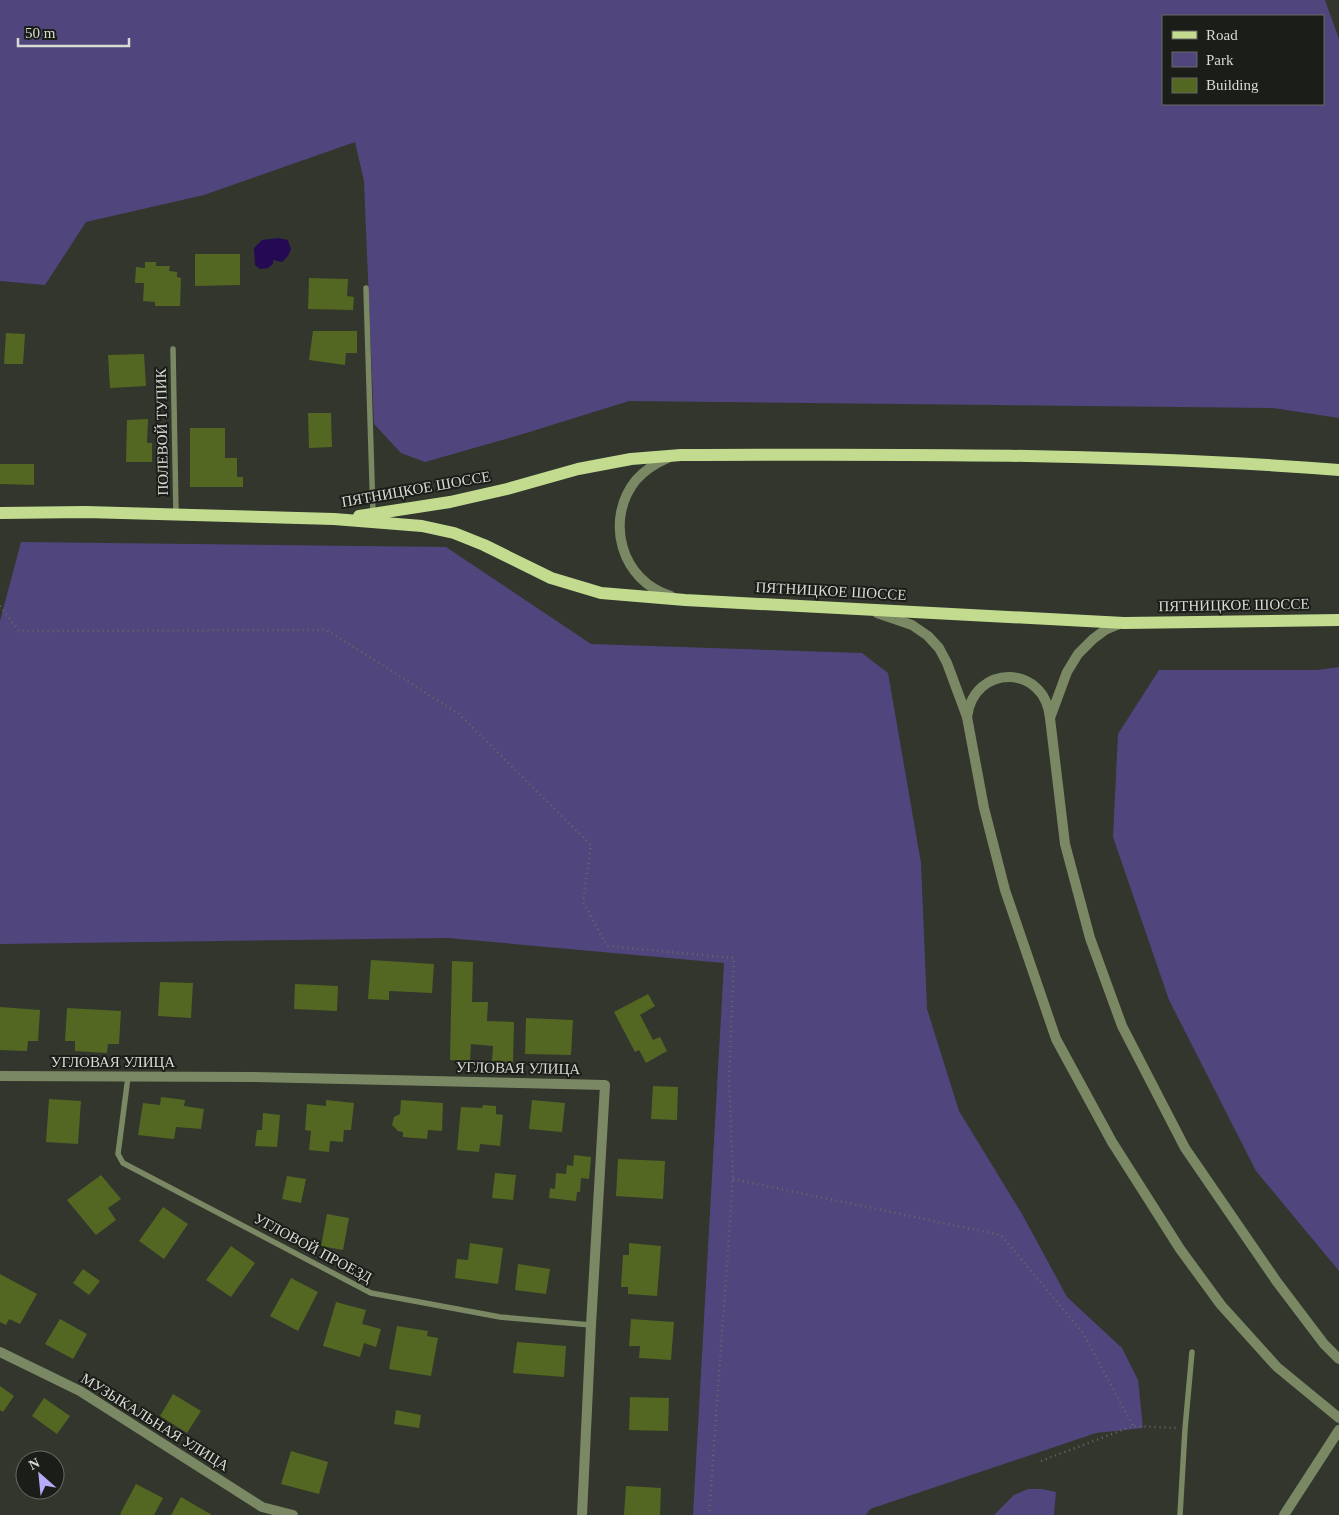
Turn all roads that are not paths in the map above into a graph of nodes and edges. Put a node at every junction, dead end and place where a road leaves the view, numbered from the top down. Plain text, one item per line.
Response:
1 (366, 288) dead end
2 (172, 349) dead end
3 (681, 455) junction
4 (1339, 470) edge
5 (0, 513) edge
6 (373, 514) junction
7 (176, 515) junction
8 (334, 519) junction
9 (685, 600) junction
10 (869, 610) junction
11 (1339, 620) edge
12 (1124, 622) junction
13 (967, 717) junction
14 (1050, 718) junction
15 (0, 1076) edge
16 (128, 1077) junction
17 (591, 1325) junction
18 (0, 1352) edge
19 (1192, 1352) dead end
20 (1339, 1359) edge
21 (1339, 1418) edge
22 (1339, 1430) edge
23 (293, 1515) edge
24 (582, 1515) edge
25 (1180, 1515) edge
26 (1284, 1515) edge

1 - 6 lane
2 - 7 lane, ПОЛЕВОЙ ТУПИК
3 - 4 main road, ПЯТНИЦКОЕ ШОССЕ
3 - 6 main road, ПЯТНИЦКОЕ ШОССЕ
3 - 9 street
5 - 7 main road, ПЯТНИЦКОЕ ШОССЕ
6 - 8 main road, ПЯТНИЦКОЕ ШОССЕ
7 - 8 main road, ПЯТНИЦКОЕ ШОССЕ
8 - 9 main road, ПЯТНИЦКОЕ ШОССЕ
9 - 10 main road, ПЯТНИЦКОЕ ШОССЕ
10 - 12 main road, ПЯТНИЦКОЕ ШОССЕ
10 - 13 street
11 - 12 main road, ПЯТНИЦКОЕ ШОССЕ
12 - 14 street
13 - 14 street
13 - 21 street
14 - 20 street
15 - 16 street, УГЛОВАЯ УЛИЦА
16 - 17 lane, УГЛОВОЙ ПРОЕЗД
16 - 17 street, УГЛОВАЯ УЛИЦА
17 - 24 street, УГЛОВАЯ УЛИЦА
18 - 23 street, МУЗЫКАЛЬНАЯ УЛИЦА
19 - 25 lane
22 - 26 street

